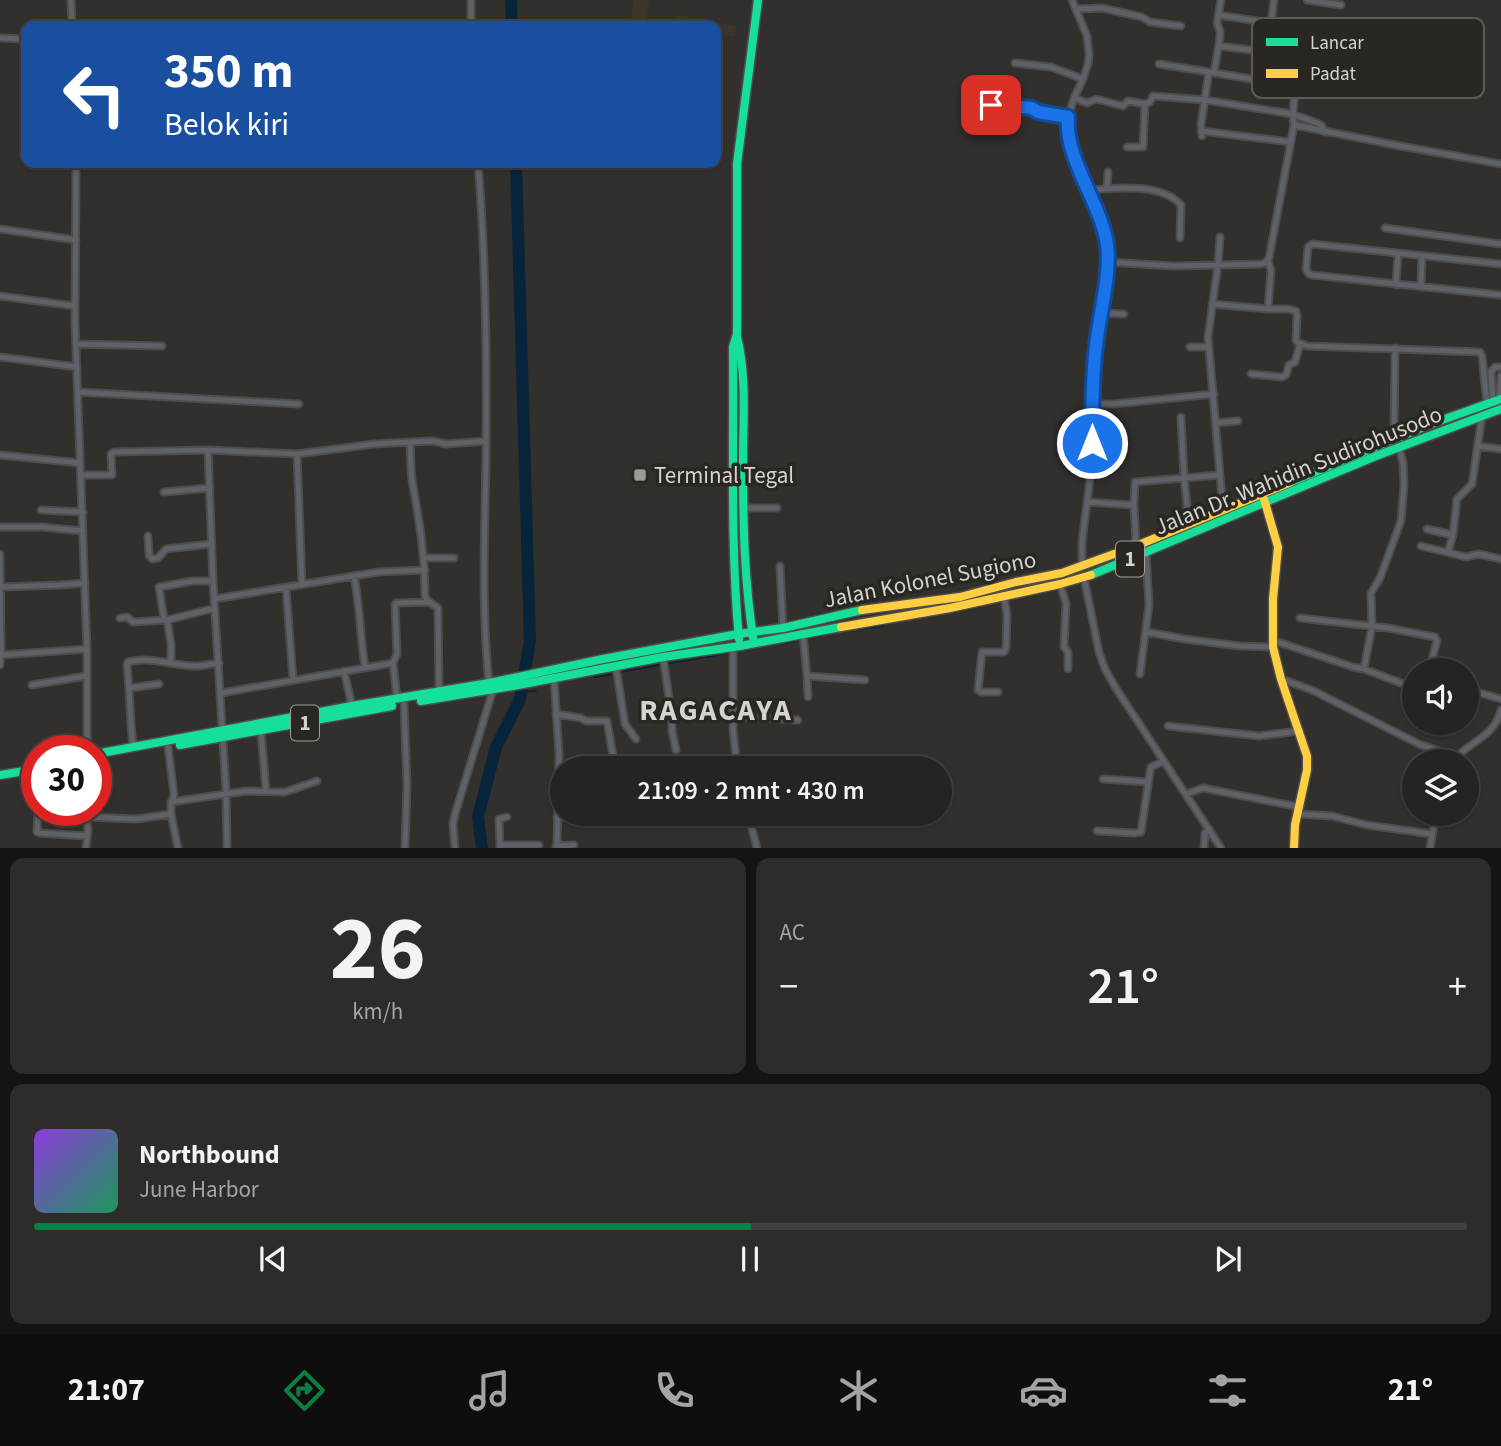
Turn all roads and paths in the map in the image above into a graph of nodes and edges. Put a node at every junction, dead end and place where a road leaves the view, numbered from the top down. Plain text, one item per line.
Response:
1 (71, 0) edge
2 (471, 0) edge
3 (758, 0) edge
4 (1072, 0) edge
5 (1221, 0) edge
6 (1274, 0) edge
7 (1307, 0) edge
8 (1341, 5) dead end
9 (1076, 9) junction
10 (1218, 15) junction
11 (1272, 18) edge
12 (1252, 20) edge
13 (72, 21) edge
14 (471, 21) edge
15 (1181, 26) dead end
16 (0, 38) edge
17 (21, 39) edge
18 (1219, 46) junction
19 (1252, 50) edge
20 (1015, 63) dead end
21 (1159, 64) dead end
22 (1212, 73) junction
23 (1083, 79) junction
24 (1252, 79) edge
25 (1074, 97) junction
26 (1294, 98) edge
27 (1205, 100) junction
28 (1145, 104) junction
29 (991, 105) dead end
30 (1292, 114) junction
31 (1068, 117) junction
32 (1294, 125) junction
33 (1325, 132) junction
34 (1291, 142) junction
35 (1127, 147) dead end
36 (1501, 164) edge
37 (76, 168) edge
38 (478, 168) edge
39 (1108, 172) dead end
40 (1107, 189) junction
41 (1087, 190) junction
42 (1385, 228) dead end
43 (0, 229) edge
44 (1220, 237) dead end
45 (1180, 238) dead end
46 (76, 240) junction
47 (1501, 244) edge
48 (1398, 254) junction
49 (1422, 257) junction
50 (1268, 261) junction
51 (1108, 262) junction
52 (1218, 264) junction
53 (1501, 264) edge
54 (1396, 285) junction
55 (1421, 287) junction
56 (1501, 295) edge
57 (0, 296) edge
58 (1213, 304) junction
59 (75, 306) junction
60 (1268, 309) junction
61 (1101, 313) junction
62 (1124, 314) dead end
63 (737, 334) junction
64 (76, 344) junction
65 (1300, 344) junction
66 (163, 346) dead end
67 (1189, 347) dead end
68 (1208, 347) junction
69 (1395, 348) junction
70 (0, 356) edge
71 (77, 367) junction
72 (1501, 368) edge
73 (1251, 374) dead end
74 (1501, 376) edge
75 (78, 393) junction
76 (1214, 394) junction
77 (1496, 403) edge
78 (299, 404) dead end
79 (1092, 404) junction
80 (1482, 416) junction
81 (1181, 417) dead end
82 (1238, 421) dead end
83 (1216, 423) junction
84 (486, 441) junction
85 (410, 442) junction
86 (1396, 444) junction
87 (1478, 446) junction
88 (1501, 449) edge
89 (208, 450) junction
90 (297, 454) junction
91 (0, 455) edge
92 (80, 463) junction
93 (81, 475) junction
94 (1220, 475) junction
95 (1184, 477) junction
96 (210, 488) junction
97 (164, 492) dead end
98 (1262, 493) junction
99 (1087, 502) junction
100 (1266, 503) junction
101 (1134, 505) junction
102 (743, 508) junction
103 (777, 508) dead end
104 (41, 510) dead end
105 (1223, 510) junction
106 (83, 512) junction
107 (1189, 524) junction
108 (0, 527) edge
109 (1427, 529) dead end
110 (83, 531) junction
111 (1453, 535) junction
112 (148, 536) dead end
113 (211, 544) junction
114 (1136, 546) junction
115 (1421, 546) dead end
116 (1448, 552) junction
117 (1146, 553) junction
118 (0, 554) edge
119 (745, 557) junction
120 (424, 558) junction
121 (454, 558) dead end
122 (734, 558) junction
123 (1501, 559) edge
124 (780, 566) dead end
125 (1082, 567) junction
126 (425, 570) junction
127 (354, 576) junction
128 (1083, 578) junction
129 (213, 581) junction
130 (85, 583) junction
131 (1060, 584) junction
132 (302, 585) junction
133 (0, 587) edge
134 (286, 588) junction
135 (1004, 597) junction
136 (214, 599) junction
137 (430, 602) junction
138 (215, 608) junction
139 (120, 618) dead end
140 (1300, 618) dead end
141 (166, 620) junction
142 (1316, 620) junction
143 (1373, 626) junction
144 (783, 628) junction
145 (1315, 628) dead end
146 (751, 632) junction
147 (1146, 632) junction
148 (735, 635) junction
149 (803, 638) junction
150 (754, 643) junction
151 (1273, 643) junction
152 (87, 649) junction
153 (735, 649) junction
154 (1, 655) edge
155 (1432, 658) edge
156 (664, 660) junction
157 (171, 662) junction
158 (219, 663) junction
159 (393, 663) junction
160 (0, 665) edge
161 (365, 667) junction
162 (616, 669) junction
163 (1068, 669) dead end
164 (1364, 669) junction
165 (344, 671) junction
166 (1140, 674) dead end
167 (86, 676) junction
168 (807, 676) junction
169 (554, 679) junction
170 (1281, 679) junction
171 (293, 680) junction
172 (865, 680) dead end
173 (512, 682) junction
174 (1402, 683) edge
175 (159, 684) dead end
176 (32, 685) dead end
177 (491, 686) junction
178 (130, 688) junction
179 (439, 691) junction
180 (998, 692) dead end
181 (221, 693) junction
182 (1479, 693) edge
183 (808, 697) dead end
184 (1501, 699) edge
185 (400, 701) junction
186 (352, 706) junction
187 (1501, 710) edge
188 (556, 714) junction
189 (733, 717) junction
190 (798, 720) dead end
191 (1168, 726) dead end
192 (261, 731) junction
193 (1299, 731) junction
194 (222, 734) junction
195 (87, 735) edge
196 (636, 739) dead end
197 (134, 747) junction
198 (168, 747) junction
199 (1431, 749) edge
200 (1468, 749) edge
201 (676, 750) dead end
202 (112, 751) edge
203 (558, 756) edge
204 (613, 756) edge
205 (736, 756) edge
206 (112, 757) edge
207 (1162, 761) junction
208 (21, 765) edge
209 (0, 768) edge
210 (21, 772) edge
211 (0, 775) edge
212 (1102, 779) dead end
213 (317, 781) dead end
214 (1148, 782) junction
215 (266, 791) junction
216 (226, 793) junction
217 (1186, 794) junction
218 (171, 802) junction
219 (1298, 810) junction
220 (171, 814) junction
221 (112, 817) edge
222 (507, 817) dead end
223 (37, 826) edge
224 (87, 826) edge
225 (557, 826) edge
226 (751, 826) edge
227 (1434, 826) edge
228 (1097, 831) dead end
229 (1207, 831) junction
230 (1432, 834) junction
231 (87, 835) junction
232 (538, 845) dead end
233 (574, 845) dead end
234 (500, 846) edge
235 (557, 847) edge
236 (86, 848) edge
237 (178, 848) edge
238 (227, 848) edge
239 (405, 848) edge
240 (455, 848) edge
241 (757, 848) edge
242 (1204, 848) edge
243 (1221, 848) edge
244 (1294, 848) edge
245 (1430, 848) edge

1 - 13 street
2 - 14 street
3 - 63 main road
4 - 9 street
5 - 10 street
6 - 11 street
7 - 8 street
9 - 15 street
9 - 23 street
10 - 12 street
10 - 18 street
16 - 17 street
18 - 19 street
18 - 22 street
20 - 23 street
21 - 22 street
22 - 24 street
22 - 27 street
23 - 25 street
25 - 28 street
25 - 31 street
26 - 30 street
27 - 28 street
27 - 30 street
27 - 34 street
28 - 35 street
29 - 31 street
30 - 32 street
30 - 33 street
31 - 41 street
32 - 33 street
32 - 34 street
33 - 36 street
34 - 50 street
37 - 46 street
38 - 84 street
39 - 40 street
40 - 41 street
40 - 45 street
41 - 51 street
42 - 47 street
43 - 46 street
44 - 52 street
46 - 59 street
48 - 49 street
48 - 54 street
48 - 54 street
49 - 53 street
49 - 55 street
50 - 52 street
50 - 60 street
51 - 52 street
51 - 61 street
52 - 58 street
54 - 55 street
55 - 56 street
57 - 59 street
58 - 60 street
58 - 68 street
59 - 64 street
60 - 65 street
61 - 62 street
61 - 79 street
63 - 102 main road
63 - 122 main road
64 - 66 street
64 - 71 street
65 - 69 street
65 - 73 street
67 - 68 street
68 - 76 street
69 - 77 street
69 - 86 street
70 - 71 street
71 - 75 street
72 - 77 street
74 - 77 street
75 - 78 street
75 - 92 street
76 - 79 street
76 - 83 street
77 - 80 main road, Jalan Dr. Wahidin Sudirohusodo / 1
77 - 86 main road, Jalan Kolonel Sugiono / 1
79 - 99 street
80 - 86 main road, Jalan Dr. Wahidin Sudirohusodo / 1
80 - 87 street
81 - 95 street
82 - 83 street
83 - 94 street
84 - 85 street
84 - 177 street
85 - 90 street
85 - 120 street
86 - 98 main road, Jalan Kolonel Sugiono / 1
86 - 100 main road, Jalan Dr. Wahidin Sudirohusodo / 1
86 - 143 street
87 - 88 street
87 - 111 street
89 - 90 street
89 - 93 street
89 - 96 street
90 - 132 street
91 - 92 street
92 - 93 street
93 - 106 street
94 - 95 street
94 - 105 street
95 - 101 street
95 - 107 street
96 - 97 street
96 - 113 street
98 - 100 main road
98 - 105 main road, Jalan Kolonel Sugiono / 1
99 - 101 street
99 - 125 street
100 - 117 main road, Jalan Dr. Wahidin Sudirohusodo / 1
100 - 151 main road
101 - 114 street
102 - 103 street
102 - 119 main road
104 - 106 street
105 - 107 main road, Jalan Kolonel Sugiono / 1
106 - 110 street
107 - 114 main road, Jalan Kolonel Sugiono / 1
108 - 110 street
109 - 111 street
110 - 130 street
111 - 116 street
112 - 113 street
113 - 129 street
114 - 125 main road, Jalan Kolonel Sugiono / 1
115 - 116 street
116 - 123 street
117 - 128 main road, Jalan Dr. Wahidin Sudirohusodo / 1
117 - 147 street
118 - 133 street
119 - 122 main road
119 - 146 main road
120 - 121 street
120 - 126 street
122 - 148 main road
124 - 144 street
125 - 128 street
125 - 144 main road, Jalan Kolonel Sugiono / 1
126 - 127 street
126 - 137 street
127 - 132 street
127 - 161 street
128 - 131 main road, Jalan Dr. Wahidin Sudirohusodo / 1
128 - 207 street
129 - 136 street
129 - 141 street
130 - 133 street
130 - 152 street
131 - 135 main road, Jalan Dr. Wahidin Sudirohusodo / 1
131 - 163 street
132 - 134 street
133 - 154 street
134 - 136 street
134 - 171 street
135 - 149 main road, Jalan Dr. Wahidin Sudirohusodo / 1
135 - 180 street
136 - 138 street
137 - 159 street
137 - 179 street
138 - 141 street
138 - 158 street
139 - 141 street
140 - 142 street
141 - 157 street
142 - 143 street
142 - 145 street
143 - 155 street
143 - 164 street
144 - 146 main road, Jalan Kolonel Sugiono / 1
146 - 148 main road, Jalan Kolonel Sugiono / 1
146 - 150 main road
147 - 151 street
147 - 166 street
148 - 153 main road
148 - 173 main road, Jalan Kolonel Sugiono / 1
149 - 150 main road, Jalan Dr. Wahidin Sudirohusodo / 1
149 - 168 street
150 - 153 main road, Jalan Dr. Wahidin Sudirohusodo / 1
151 - 164 street
151 - 170 main road
152 - 154 street
152 - 167 street
153 - 156 main road, 1
153 - 189 street
154 - 160 street
156 - 162 main road, 1
156 - 201 street
157 - 158 street
157 - 178 street
158 - 181 street
159 - 161 street
159 - 185 street
161 - 165 street
162 - 169 main road, 1
162 - 196 street
164 - 174 street
165 - 171 street
165 - 186 street
167 - 176 street
167 - 195 street
168 - 172 street
168 - 183 street
169 - 173 main road, 1
169 - 188 street
170 - 193 main road
170 - 199 street
171 - 181 street
173 - 177 main road, 1
175 - 178 street
177 - 179 main road, 1
177 - 185 main road, 1
177 - 240 street
178 - 197 street
179 - 185 main road, 1
181 - 194 street
182 - 184 street
185 - 186 main road, 1
185 - 192 main road, 1
185 - 239 street
186 - 194 main road, 1
187 - 200 street
188 - 203 street
188 - 204 street
189 - 190 street
189 - 205 street
191 - 193 street
192 - 194 main road, 1
192 - 215 street
193 - 219 main road
194 - 197 main road, 1
194 - 198 main road, 1
194 - 216 street
197 - 202 main road, 1
198 - 206 main road, 1
198 - 218 street
207 - 214 street
207 - 217 street
208 - 209 main road
210 - 211 main road
212 - 214 street
213 - 215 street
214 - 228 street
215 - 216 street
216 - 218 street
216 - 238 street
217 - 219 street
217 - 229 street
218 - 220 street
219 - 230 street
219 - 244 main road
220 - 221 street
220 - 237 street
222 - 234 street
223 - 231 street
224 - 231 street
225 - 235 street
226 - 241 street
227 - 230 street
229 - 242 street
229 - 243 street
230 - 245 street
231 - 236 street
232 - 234 street
233 - 235 street

